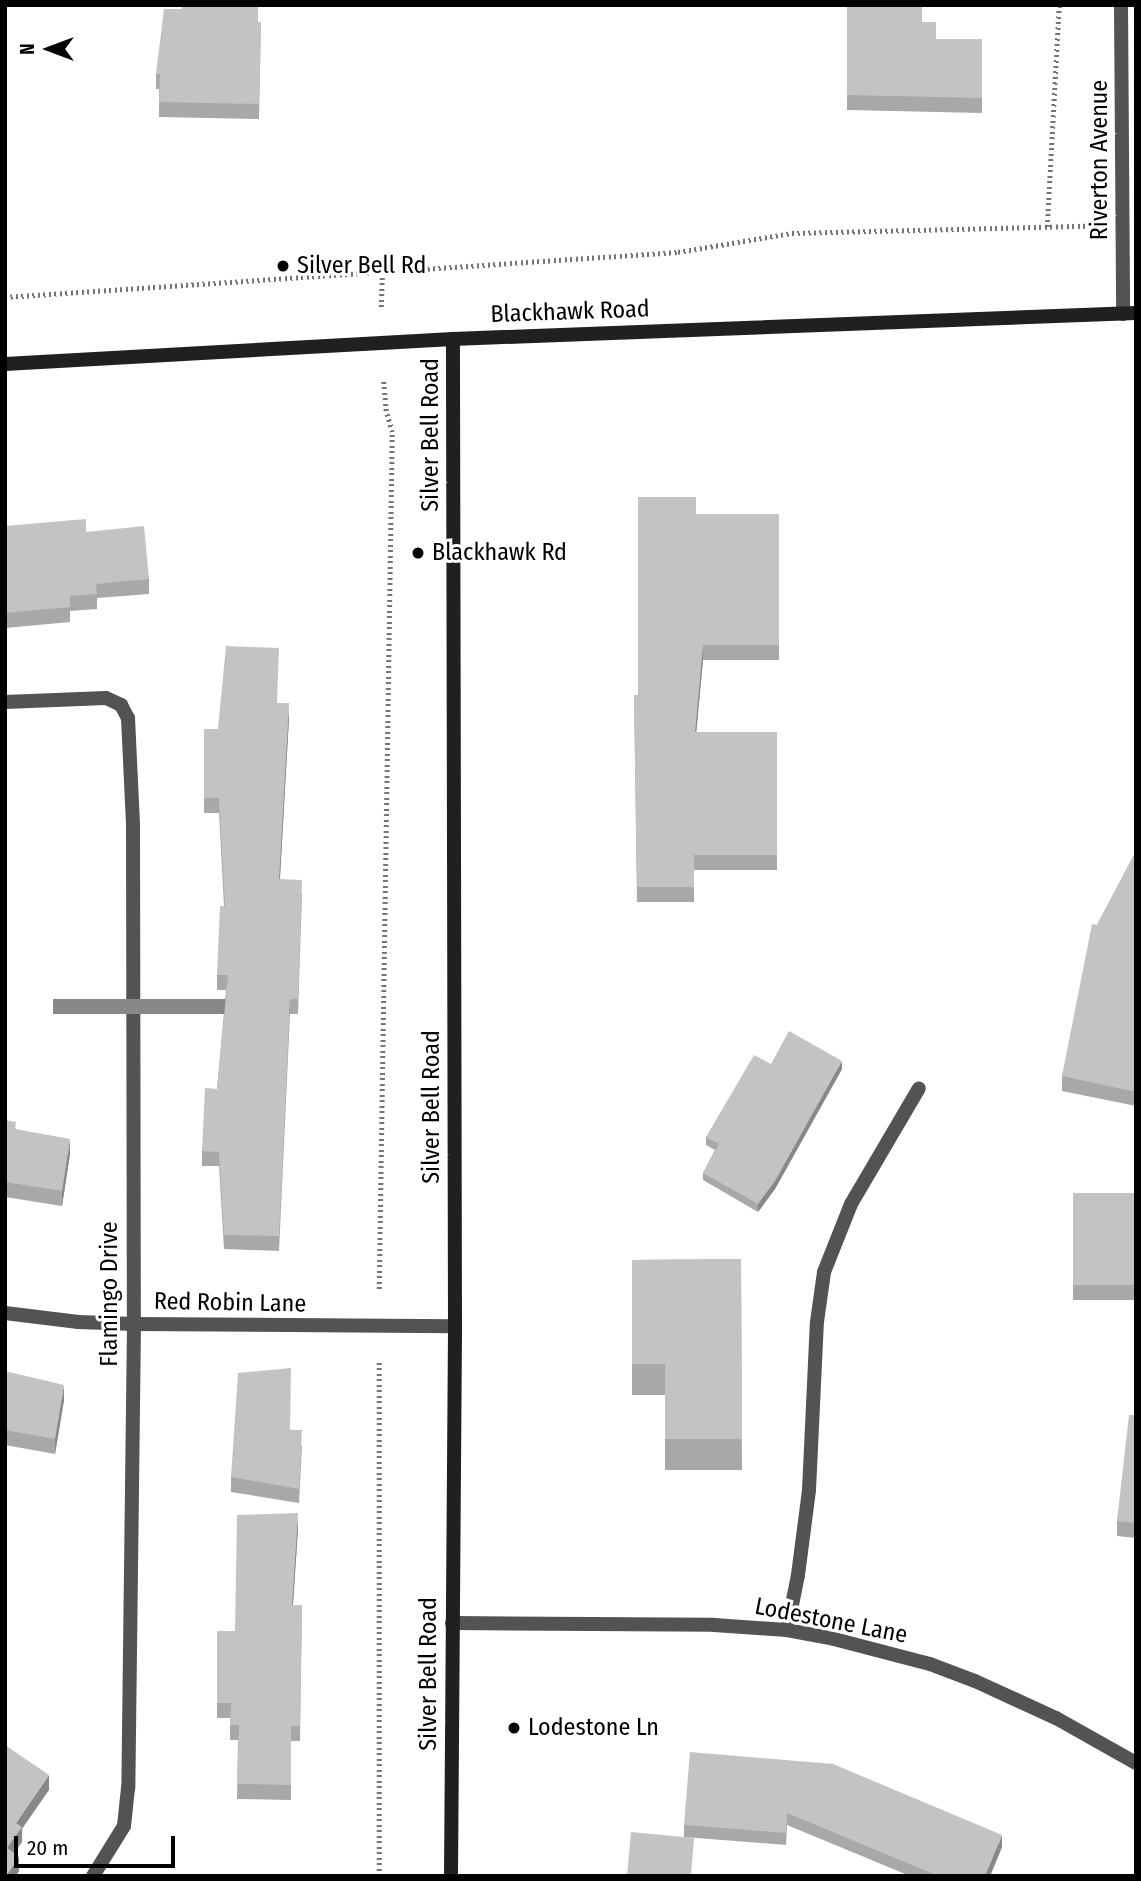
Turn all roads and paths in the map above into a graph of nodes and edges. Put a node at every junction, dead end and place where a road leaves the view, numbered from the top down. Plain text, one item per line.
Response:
1 (1059, 5) edge
2 (1121, 5) edge
3 (1123, 225) junction
4 (1047, 227) junction
5 (382, 270) junction
6 (5, 297) edge
7 (1129, 314) edge
8 (453, 338) junction
9 (380, 343) junction
10 (5, 364) edge
11 (5, 702) edge
12 (919, 1088) dead end
13 (5, 1313) edge
14 (134, 1324) junction
15 (455, 1326) junction
16 (380, 1327) junction
17 (452, 1623) junction
18 (787, 1630) junction
19 (1136, 1763) edge
20 (93, 1876) edge
21 (379, 1876) edge
22 (451, 1876) edge

1 - 4 path
2 - 3 street, Riverton Avenue
3 - 4 path
3 - 7 street, Riverton Avenue
4 - 5 path
5 - 6 path
5 - 9 path
7 - 8 street, Blackhawk Road
8 - 9 street, Blackhawk Road
8 - 15 street, Silver Bell Road
9 - 10 street, Blackhawk Road
9 - 16 path
11 - 14 street, Flamingo Drive
12 - 18 street
13 - 14 street, Red Robin Lane
14 - 16 street, Red Robin Lane
14 - 20 street, Flamingo Drive
15 - 16 street, Red Robin Lane
15 - 17 street, Silver Bell Road
16 - 21 path
17 - 18 street, Lodestone Lane
17 - 22 street, Silver Bell Road
18 - 19 street, Lodestone Lane

